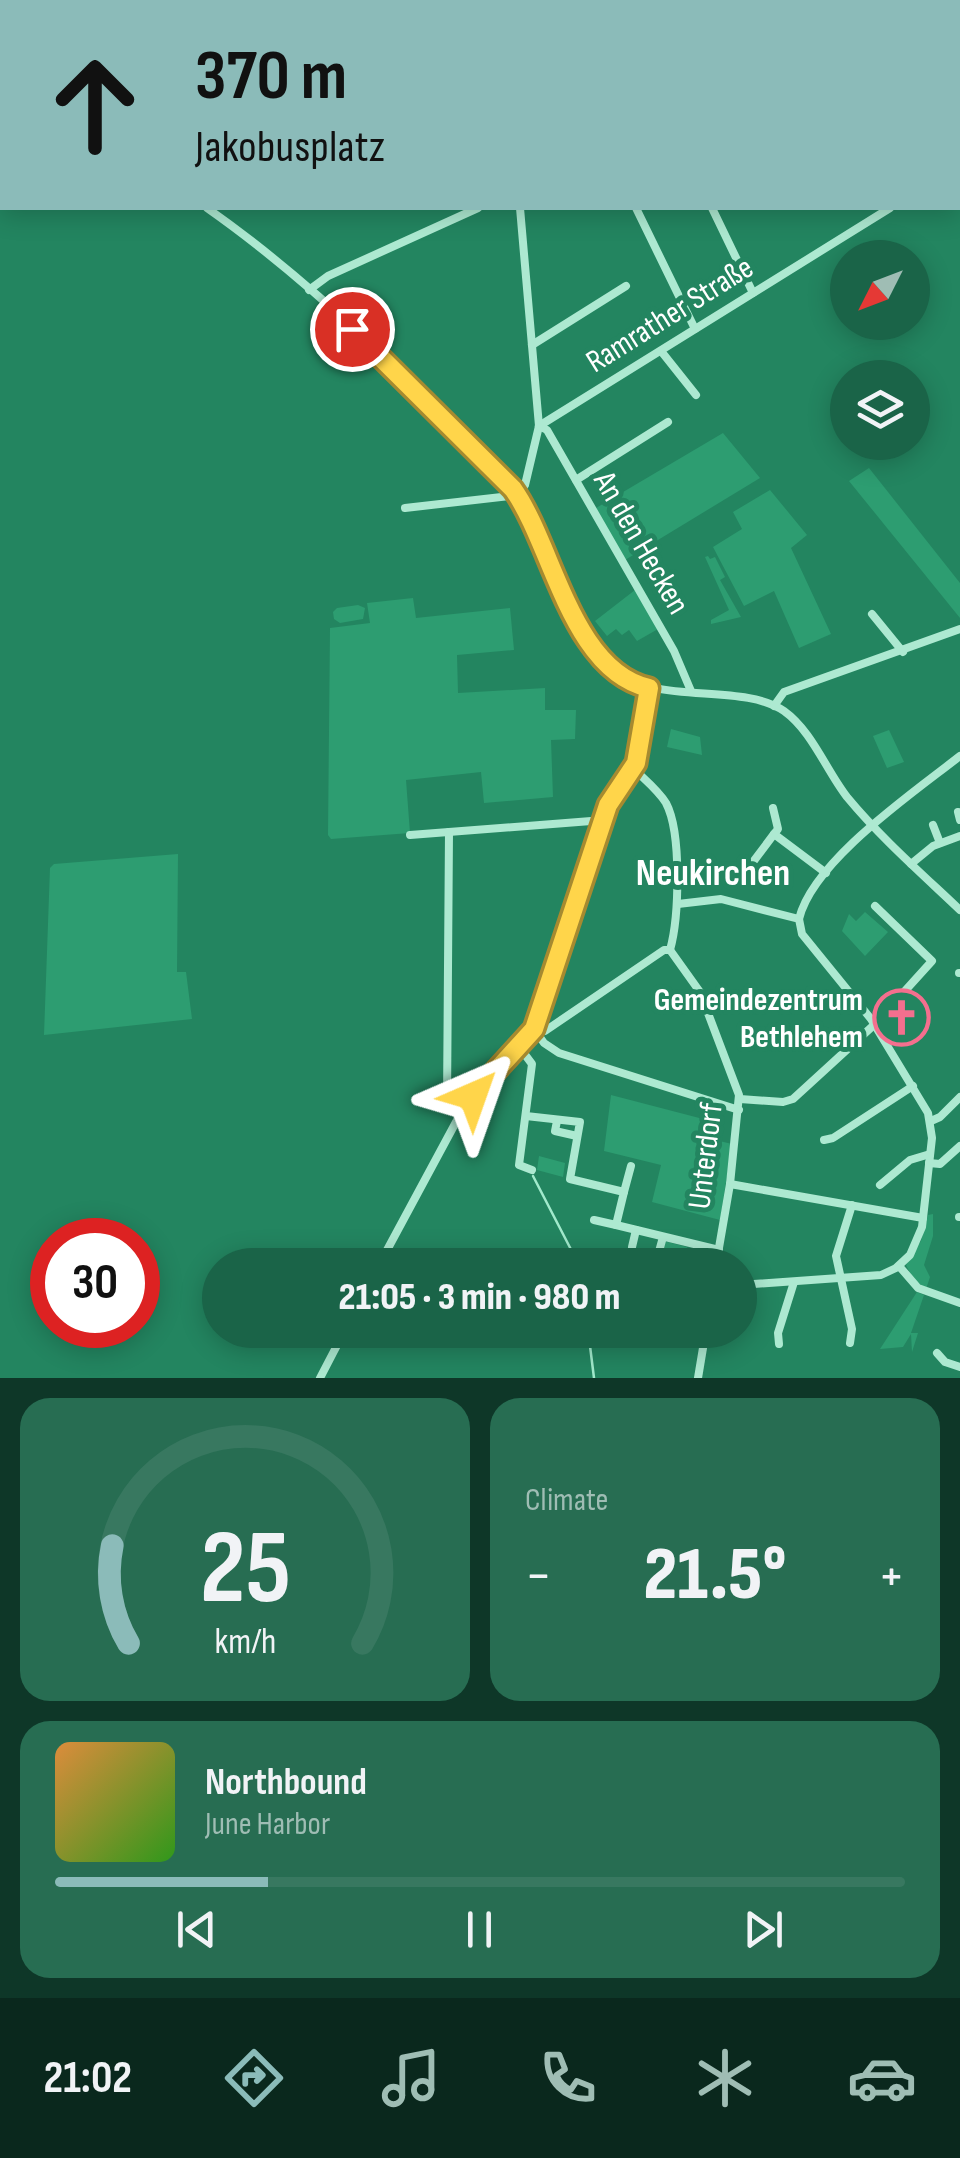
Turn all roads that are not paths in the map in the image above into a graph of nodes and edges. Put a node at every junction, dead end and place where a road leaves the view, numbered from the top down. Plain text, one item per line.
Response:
1 (209, 210) edge
2 (474, 210) edge
3 (520, 210) edge
4 (637, 210) edge
5 (713, 210) edge
6 (887, 210) edge
7 (626, 286) dead end
8 (309, 290) junction
9 (753, 293) junction
10 (696, 329) junction
11 (532, 344) junction
12 (661, 351) junction
13 (696, 395) dead end
14 (668, 422) dead end
15 (539, 426) junction
16 (576, 480) junction
17 (518, 495) junction
18 (405, 508) dead end
19 (872, 614) dead end
20 (960, 630) edge
21 (903, 652) junction
22 (649, 688) junction
23 (691, 691) junction
24 (774, 706) junction
25 (960, 756) edge
26 (634, 769) junction
27 (773, 808) dead end
28 (604, 820) junction
29 (872, 825) junction
30 (932, 825) dead end
31 (449, 832) junction
32 (774, 834) junction
33 (410, 835) dead end
34 (960, 836) edge
35 (940, 843) junction
36 (912, 864) junction
37 (750, 866) dead end
38 (826, 874) junction
39 (678, 904) junction
40 (874, 906) dead end
41 (960, 910) edge
42 (799, 919) junction
43 (670, 950) junction
44 (875, 1024) junction
45 (534, 1029) junction
46 (520, 1048) junction
47 (913, 1086) junction
48 (960, 1097) edge
49 (739, 1104) junction
50 (526, 1116) junction
51 (458, 1117) junction
52 (557, 1121) junction
53 (931, 1121) junction
54 (577, 1136) junction
55 (824, 1140) dead end
56 (960, 1146) edge
57 (930, 1159) junction
58 (631, 1166) dead end
59 (532, 1170) dead end
60 (730, 1184) junction
61 (880, 1185) dead end
62 (624, 1192) junction
63 (852, 1205) junction
64 (924, 1213) junction
65 (594, 1220) dead end
66 (616, 1225) junction
67 (636, 1230) junction
68 (663, 1236) junction
69 (632, 1247) dead end
70 (387, 1248) edge
71 (660, 1248) edge
72 (710, 1248) edge
73 (718, 1248) edge
74 (899, 1266) junction
75 (842, 1280) junction
76 (794, 1282) junction
77 (757, 1285) edge
78 (960, 1302) edge
79 (850, 1343) dead end
80 (779, 1344) dead end
81 (336, 1348) edge
82 (703, 1348) edge
83 (937, 1354) dead end
84 (960, 1367) edge
85 (320, 1378) edge
86 (698, 1378) edge

1 - 8 street
2 - 8 street
3 - 11 street
4 - 10 street
5 - 9 street
6 - 9 street, Ramrather Straße
7 - 11 street
8 - 17 street
9 - 10 street, Ramrather Straße
10 - 12 street, Ramrather Straße
11 - 15 street
12 - 13 street
12 - 15 street, Ramrather Straße
14 - 16 street
15 - 16 street, An den Hecken
15 - 17 street
16 - 23 street, An den Hecken
17 - 18 street
17 - 22 street
19 - 21 street
20 - 21 street
21 - 24 street
22 - 23 street
22 - 26 street
23 - 24 street
24 - 29 street
25 - 29 street
26 - 28 street
26 - 39 street
27 - 32 street
28 - 31 street
28 - 45 street
29 - 36 street
29 - 38 street
30 - 35 street
31 - 33 street
31 - 51 street
32 - 37 street
32 - 38 street
34 - 35 street
35 - 36 street
36 - 41 street
38 - 42 street
39 - 42 street
39 - 43 street
40 - 44 street
42 - 44 street
43 - 45 street
43 - 49 street, Unterdorf
44 - 47 street
44 - 49 street
45 - 46 street
45 - 49 street
46 - 50 street
46 - 51 street
47 - 53 street
47 - 55 street
48 - 53 street
49 - 60 street, Unterdorf
50 - 52 street
50 - 59 street
51 - 70 street
52 - 54 street
52 - 54 street
53 - 57 street
54 - 62 street
56 - 57 street
57 - 61 street
57 - 64 street
58 - 62 street
60 - 63 street
60 - 73 street, Unterdorf
62 - 66 street
63 - 64 street
63 - 75 street
64 - 74 street
65 - 66 street
66 - 67 street
67 - 68 street
67 - 69 street
68 - 71 street
68 - 72 street
74 - 75 street
74 - 78 street
75 - 76 street
75 - 79 street
76 - 77 street
76 - 80 street
81 - 85 street
82 - 86 street
83 - 84 street

